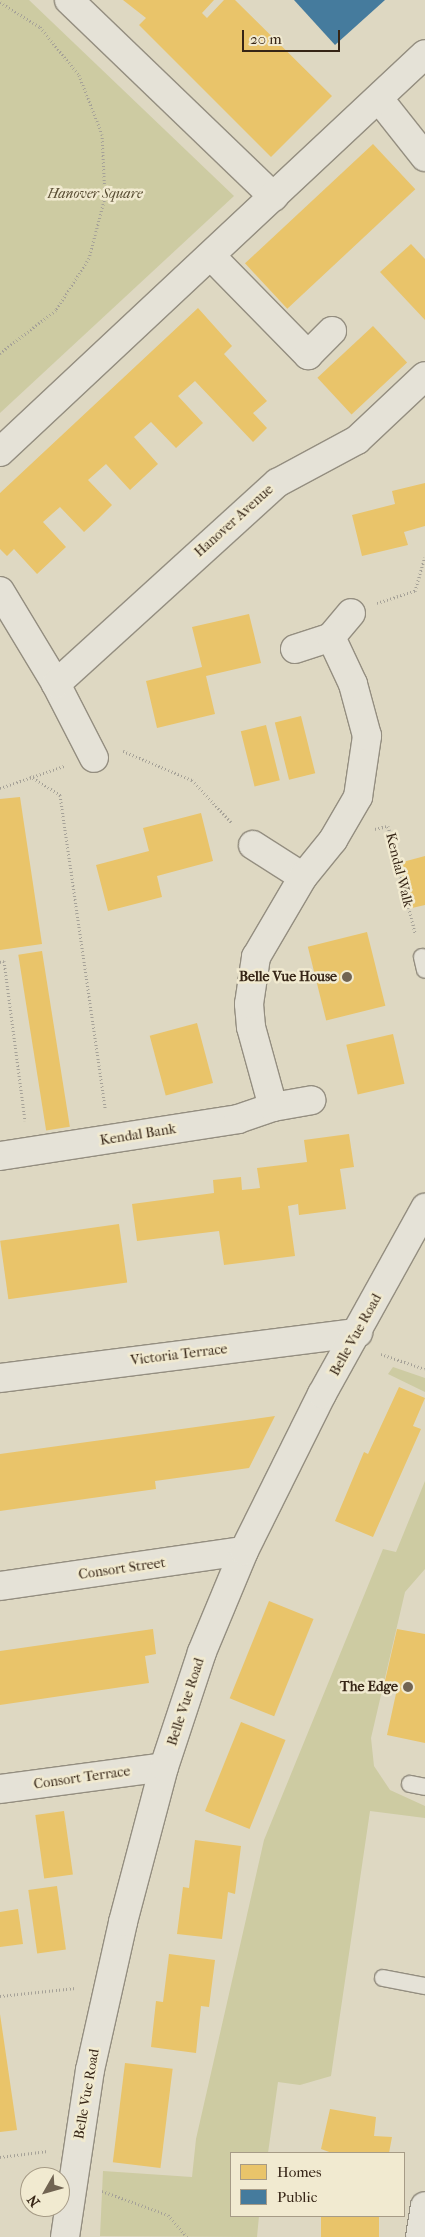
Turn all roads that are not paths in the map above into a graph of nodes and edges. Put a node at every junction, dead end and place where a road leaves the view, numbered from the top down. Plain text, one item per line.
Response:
1 (69, 0) edge
2 (425, 54) edge
3 (378, 99) junction
4 (425, 157) edge
5 (274, 197) junction
6 (211, 256) junction
7 (332, 331) dead end
8 (425, 376) edge
9 (0, 452) edge
10 (0, 591) edge
11 (351, 613) road end
12 (331, 637) junction
13 (295, 649) dead end
14 (56, 684) junction
15 (94, 758) road end
16 (253, 845) road end
17 (303, 877) junction
18 (311, 1100) dead end
19 (273, 1107) junction
20 (0, 1156) edge
21 (425, 1208) edge
22 (355, 1339) junction
23 (0, 1378) edge
24 (244, 1551) junction
25 (0, 1586) edge
26 (164, 1767) junction
27 (0, 1789) edge
28 (383, 1978) dead end
29 (425, 1986) edge
30 (425, 2206) edge
31 (65, 2237) edge
32 (420, 2237) edge

1 - 5 street
2 - 3 street
3 - 4 street
3 - 5 street
5 - 6 street
6 - 7 street
6 - 9 street
8 - 14 street, Hanover Avenue
10 - 14 street
11 - 12 street
12 - 13 street
12 - 17 street
14 - 15 street
16 - 17 street
17 - 19 street
18 - 19 street, Kendal Bank
19 - 20 street, Kendal Bank
21 - 22 street, Belle Vue Road
22 - 23 street, Victoria Terrace
22 - 24 street, Belle Vue Road
24 - 25 street, Consort Street
24 - 26 street, Belle Vue Road
26 - 27 street, Consort Terrace
26 - 31 street, Belle Vue Road
28 - 29 lane
30 - 32 street

